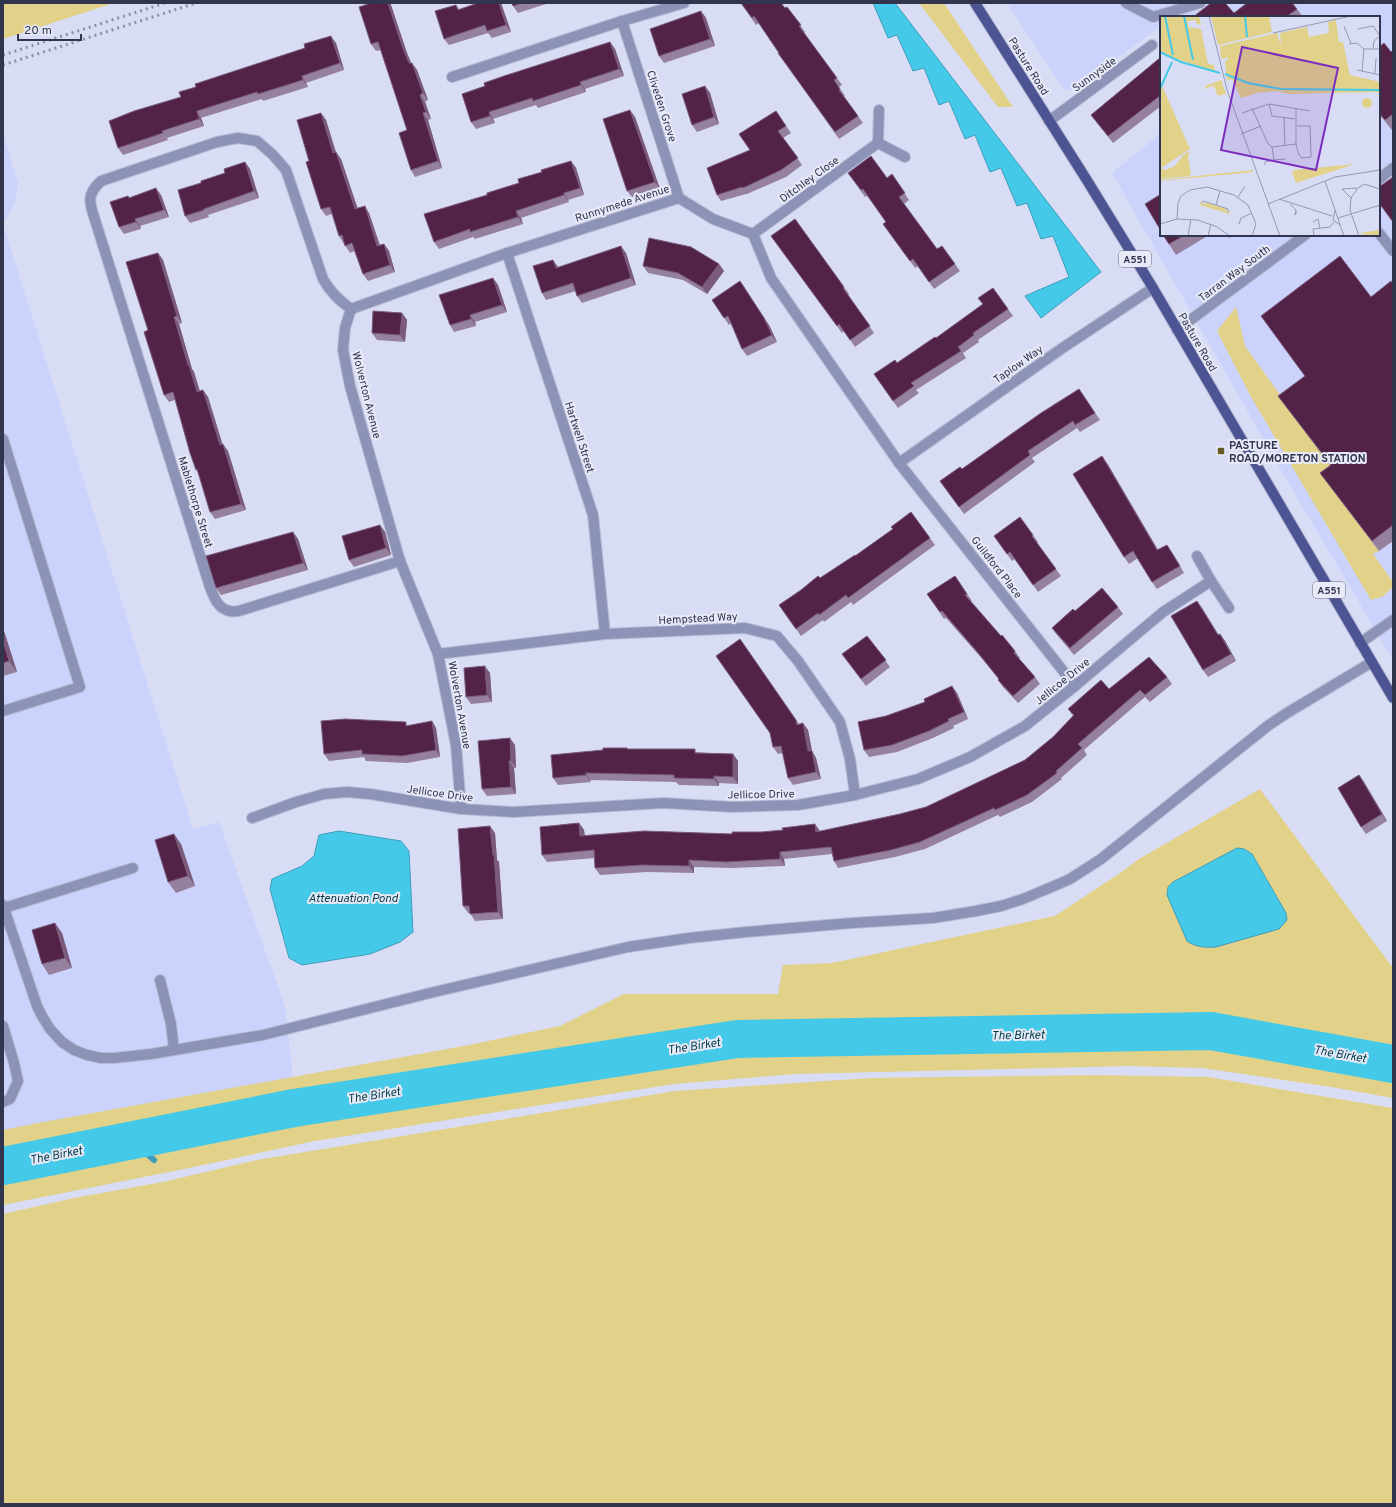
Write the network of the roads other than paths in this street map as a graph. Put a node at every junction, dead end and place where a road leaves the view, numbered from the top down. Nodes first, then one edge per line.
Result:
1 (684, 3) edge
2 (975, 3) edge
3 (1126, 3) edge
4 (1200, 3) edge
5 (622, 21) junction
6 (1152, 46) dead end
7 (452, 77) dead end
8 (879, 110) dead end
9 (1049, 121) junction
10 (878, 143) junction
11 (905, 157) dead end
12 (1393, 168) edge
13 (1380, 178) edge
14 (679, 198) junction
15 (753, 234) junction
16 (1380, 234) edge
17 (1304, 236) edge
18 (1393, 251) edge
19 (507, 253) junction
20 (1153, 288) junction
21 (351, 309) junction
22 (1177, 330) junction
23 (3, 439) edge
24 (899, 462) junction
25 (1197, 556) dead end
26 (400, 561) junction
27 (1211, 581) junction
28 (1229, 608) dead end
29 (1393, 620) edge
30 (604, 634) junction
31 (1360, 643) junction
32 (438, 654) junction
33 (1372, 662) junction
34 (1075, 686) junction
35 (1393, 698) edge
36 (3, 711) edge
37 (855, 795) junction
38 (462, 809) junction
39 (252, 818) dead end
40 (133, 868) dead end
41 (4, 906) edge
42 (160, 980) dead end
43 (3, 1026) edge
44 (174, 1050) junction
45 (3, 1102) edge

1 - 5 street
2 - 9 main road, Pasture Road / A551
3 - 4 street
5 - 7 street
5 - 14 street, Cliveden Grove
6 - 9 street, Sunnyside
8 - 10 street
9 - 20 main road, Pasture Road / A551
10 - 11 street
10 - 15 street, Ditchley Close
12 - 13 street
14 - 15 street, Runnymede Avenue
14 - 19 street, Runnymede Avenue
15 - 24 street
16 - 18 street
17 - 22 street, Tarran Way South
19 - 21 street, Runnymede Avenue
19 - 30 street, Hartwell Street
20 - 22 main road, Pasture Road / A551
20 - 24 street, Taplow Way
21 - 26 street, Wolverton Avenue
21 - 26 street, Mablethorpe Street
22 - 31 main road, Pasture Road / A551
23 - 36 street
24 - 34 street, Guildford Place
25 - 27 street
26 - 32 street, Wolverton Avenue
27 - 28 street
27 - 34 street, Jellicoe Drive
29 - 31 street
30 - 32 street, Hempstead Way
30 - 37 street, Hempstead Way
31 - 33 main road, Pasture Road / A551
32 - 38 street, Wolverton Avenue
33 - 35 main road, Pasture Road / A551
33 - 44 street
34 - 37 street, Jellicoe Drive
37 - 38 street, Jellicoe Drive
38 - 39 street, Jellicoe Drive
40 - 41 street
41 - 44 street
42 - 44 street
43 - 45 street

